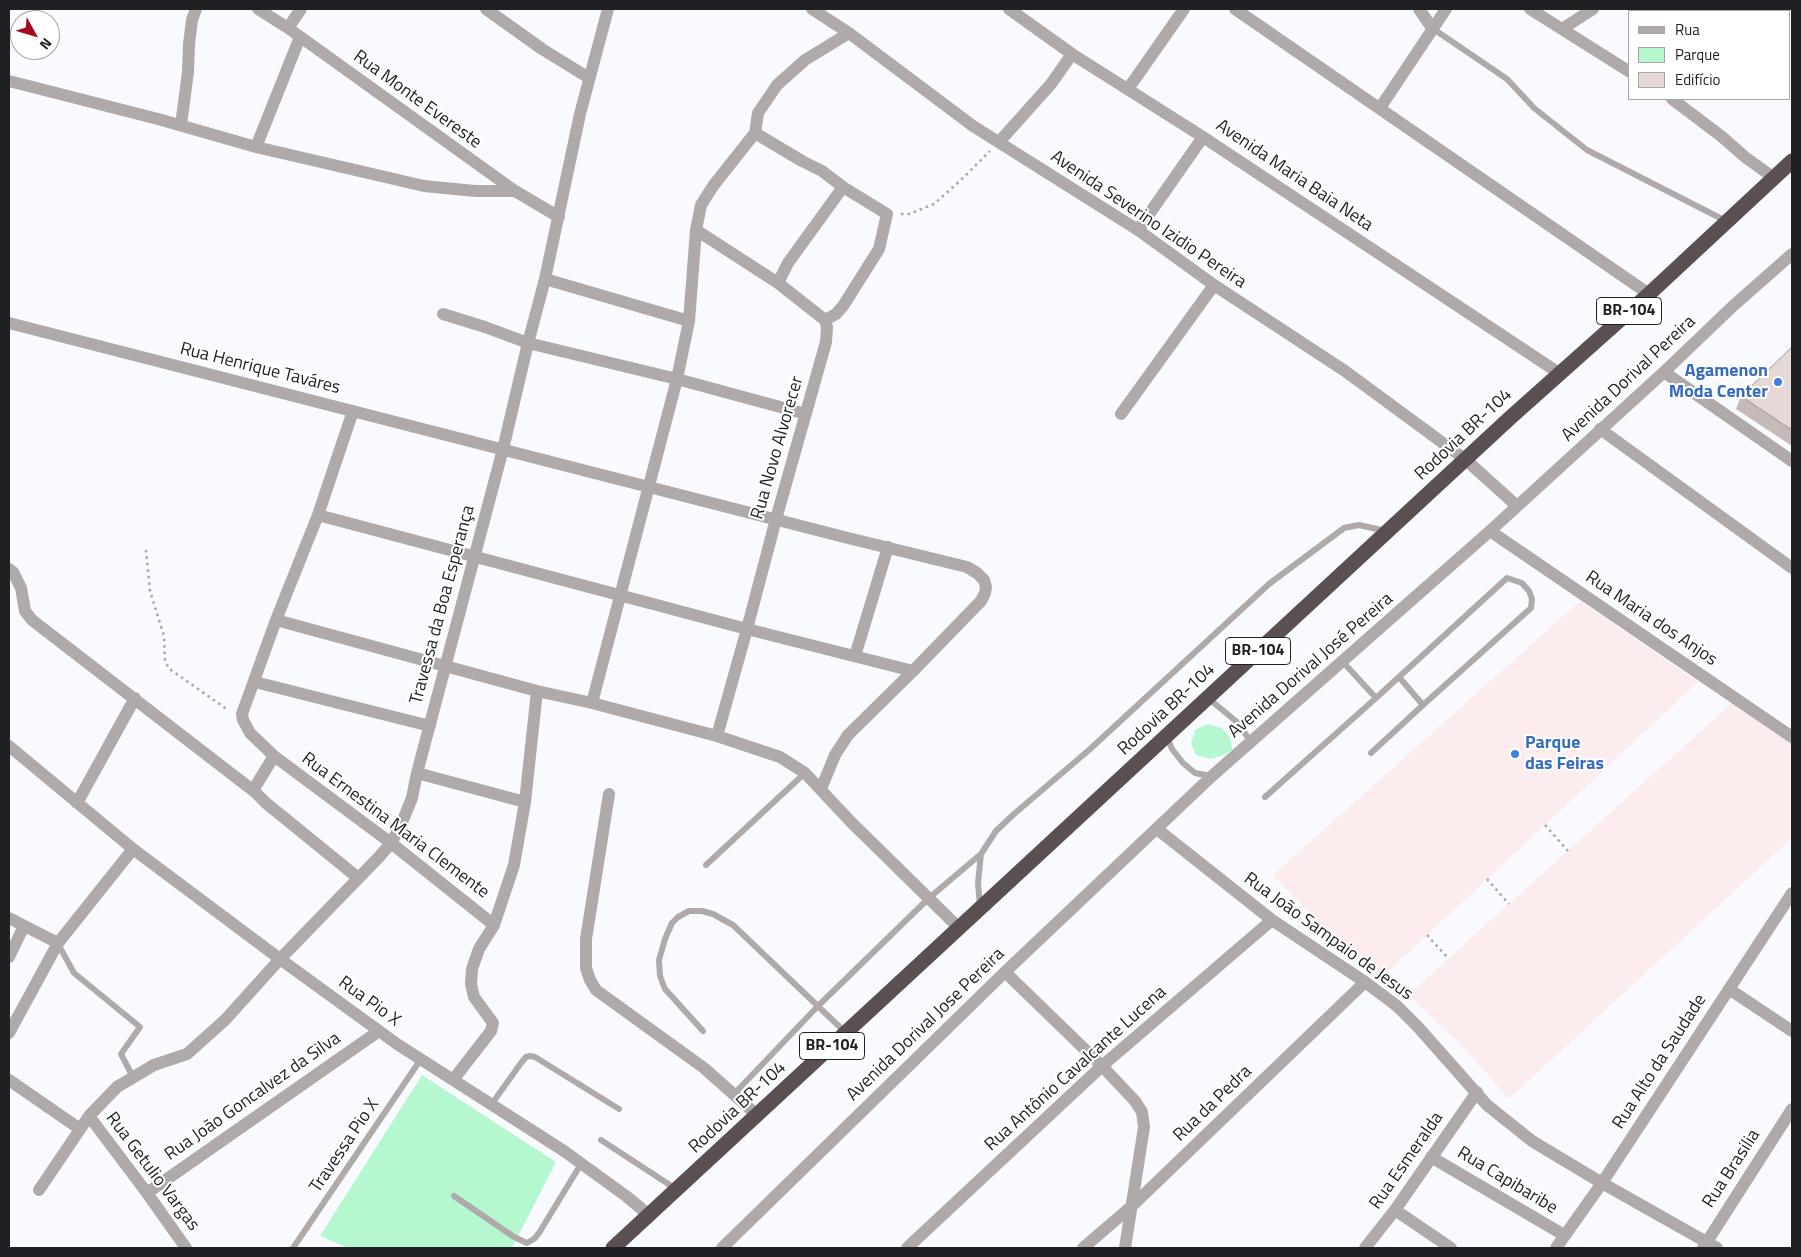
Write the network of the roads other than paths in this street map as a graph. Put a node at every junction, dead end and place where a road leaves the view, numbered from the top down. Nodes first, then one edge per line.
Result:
1 (196, 9) edge
2 (258, 9) edge
3 (301, 9) edge
4 (486, 9) edge
5 (608, 9) edge
6 (812, 9) edge
7 (1009, 9) edge
8 (1184, 9) edge
9 (1235, 9) edge
10 (1419, 9) edge
11 (1446, 9) edge
12 (1530, 9) edge
13 (1593, 9) edge
14 (288, 28) junction
15 (1432, 28) junction
16 (1562, 29) junction
17 (849, 33) junction
18 (300, 37) junction
19 (1072, 54) junction
20 (1628, 71) edge
21 (589, 78) junction
22 (9, 81) edge
23 (1128, 89) junction
24 (1673, 100) edge
25 (1380, 108) junction
26 (181, 125) junction
27 (755, 133) junction
28 (1203, 137) junction
29 (999, 142) junction
30 (256, 146) junction
31 (1792, 161) edge
32 (1774, 178) junction
33 (842, 187) junction
34 (515, 191) junction
35 (558, 217) junction
36 (1727, 222) junction
37 (696, 230) junction
38 (1138, 230) junction
39 (1792, 254) edge
40 (545, 280) junction
41 (778, 283) junction
42 (1214, 285) junction
43 (1648, 294) junction
44 (443, 314) dead end
45 (825, 320) junction
46 (689, 321) junction
47 (9, 323) edge
48 (528, 343) junction
49 (1664, 372) junction
50 (1559, 373) junction
51 (677, 379) junction
52 (353, 411) junction
53 (806, 414) junction
54 (1121, 414) dead end
55 (1600, 429) junction
56 (503, 449) junction
57 (1466, 460) junction
58 (1792, 461) edge
59 (648, 487) junction
60 (1518, 506) junction
61 (318, 515) junction
62 (776, 519) junction
63 (1490, 531) junction
64 (1387, 532) junction
65 (888, 547) junction
66 (474, 556) junction
67 (1792, 568) edge
68 (9, 569) edge
69 (620, 594) junction
70 (276, 620) junction
71 (747, 629) junction
72 (855, 656) junction
73 (1343, 662) junction
74 (445, 666) junction
75 (913, 671) junction
76 (1399, 677) junction
77 (255, 682) junction
78 (537, 691) junction
79 (135, 698) junction
80 (1208, 698) junction
81 (1376, 698) junction
82 (592, 703) junction
83 (1423, 705) junction
84 (430, 726) junction
85 (717, 736) junction
86 (1166, 736) junction
87 (1792, 737) edge
88 (1251, 742) junction
89 (9, 746) edge
90 (1371, 753) dead end
91 (274, 756) junction
92 (417, 773) junction
93 (805, 773) junction
94 (1212, 776) junction
95 (821, 789) junction
96 (255, 792) junction
97 (609, 794) dead end
98 (1265, 796) dead end
99 (525, 802) junction
100 (77, 803) junction
101 (1157, 829) junction
102 (390, 843) junction
103 (133, 849) junction
104 (981, 854) junction
105 (706, 865) dead end
106 (357, 877) junction
107 (1792, 893) edge
108 (929, 898) junction
109 (981, 908) junction
110 (9, 918) edge
111 (1272, 920) junction
112 (494, 925) junction
113 (24, 926) junction
114 (959, 928) junction
115 (58, 943) junction
116 (9, 957) edge
117 (280, 959) junction
118 (1005, 972) junction
119 (1365, 982) junction
120 (1729, 988) junction
121 (818, 1006) junction
122 (379, 1031) junction
123 (703, 1031) dead end
124 (1792, 1031) edge
125 (9, 1033) edge
126 (846, 1033) junction
127 (420, 1059) junction
128 (1102, 1066) junction
129 (133, 1077) junction
130 (9, 1080) edge
131 (453, 1080) junction
132 (1477, 1092) junction
133 (734, 1094) junction
134 (491, 1105) junction
135 (618, 1109) dead end
136 (1792, 1110) edge
137 (757, 1115) junction
138 (89, 1116) junction
139 (80, 1129) junction
140 (601, 1140) dead end
141 (1432, 1157) junction
142 (581, 1164) junction
143 (1602, 1183) junction
144 (677, 1189) junction
145 (39, 1190) dead end
146 (147, 1193) junction
147 (454, 1196) dead end
148 (1133, 1205) junction
149 (1395, 1210) junction
150 (649, 1215) junction
151 (1564, 1235) junction
152 (1709, 1246) edge
153 (186, 1248) edge
154 (293, 1248) edge
155 (613, 1248) edge
156 (722, 1248) edge
157 (907, 1248) edge
158 (1082, 1248) edge
159 (1125, 1248) edge
160 (1365, 1248) edge
161 (1451, 1248) edge
162 (1556, 1248) edge

1 - 26 street
2 - 14 street, Rua Monte Evereste
3 - 14 street
4 - 21 street
5 - 21 street, Travessa da Boa Esperança
6 - 17 street, Avenida Severino Izidio Pereira
7 - 19 street, Avenida Maria Baia Neta
8 - 23 street
9 - 25 street
10 - 15 street
11 - 15 street
12 - 16 street
13 - 16 street
14 - 18 street, Rua Monte Evereste
15 - 25 street
15 - 36 lane
16 - 20 street
17 - 27 street
17 - 29 street, Avenida Severino Izidio Pereira
18 - 30 street
18 - 34 street, Rua Monte Evereste
19 - 23 street, Avenida Maria Baia Neta
19 - 29 street
21 - 35 street, Travessa da Boa Esperança
22 - 26 street
23 - 28 street, Avenida Maria Baia Neta
24 - 32 street
25 - 43 street
26 - 30 street
27 - 33 street
27 - 37 street
28 - 38 street
28 - 50 street, Avenida Maria Baia Neta
29 - 38 street, Avenida Severino Izidio Pereira
30 - 34 street
31 - 32 highway, Rodovia BR-104 / BR-104
32 - 36 highway, Rodovia BR-104 / BR-104
33 - 41 street
33 - 45 street
34 - 35 street, Rua Monte Evereste
35 - 40 street, Travessa da Boa Esperança
36 - 43 highway, Rodovia BR-104 / BR-104
37 - 41 street
37 - 46 street
38 - 42 street, Avenida Severino Izidio Pereira
39 - 49 street, Avenida Dorival Pereira
40 - 46 street
40 - 48 street, Travessa da Boa Esperança
41 - 45 street
42 - 54 street
42 - 57 street, Avenida Severino Izidio Pereira
43 - 50 highway, Rodovia BR-104 / BR-104
44 - 48 street
45 - 53 street, Rua Novo Alvorecer
46 - 51 street
47 - 52 street, Rua Henrique Taváres
48 - 51 street
48 - 56 street, Travessa da Boa Esperança
49 - 55 street, Avenida Dorival Pereira
49 - 58 street
50 - 57 highway, Rodovia BR-104 / BR-104
51 - 53 street
51 - 59 street
52 - 56 street, Rua Henrique Taváres
52 - 61 street
53 - 62 street, Rua Novo Alvorecer
55 - 60 street, Avenida Dorival Pereira
55 - 67 street
56 - 59 street, Rua Henrique Taváres
56 - 66 street, Travessa da Boa Esperança
57 - 60 street, Avenida Severino Izidio Pereira
57 - 64 highway, Rodovia BR-104 / BR-104
59 - 62 street, Rua Henrique Taváres
59 - 69 street
60 - 63 street, Avenida Dorival Pereira
61 - 66 street
61 - 70 street
62 - 65 street, Rua Henrique Taváres
62 - 71 street, Rua Novo Alvorecer
63 - 73 street, Avenida Dorival José Pereira
63 - 87 street, Rua Maria dos Anjos
64 - 80 highway, Rodovia BR-104 / BR-104
64 - 104 lane
65 - 72 street
65 - 75 street, Rua Henrique Taváres
66 - 69 street
66 - 74 street, Travessa da Boa Esperança
68 - 79 street
69 - 71 street
69 - 82 street
70 - 74 street
70 - 77 street
71 - 72 street
71 - 85 street, Rua Novo Alvorecer
72 - 75 street
73 - 81 lane
73 - 88 street, Avenida Dorival José Pereira
74 - 78 street
74 - 84 street, Travessa da Boa Esperança
75 - 95 street
76 - 81 lane
76 - 83 lane
76 - 83 lane
77 - 84 street
77 - 91 street, Rua Ernestina Maria Clemente
78 - 82 street
78 - 99 street
79 - 96 street
79 - 100 street
80 - 86 highway, Rodovia BR-104 / BR-104
80 - 88 lane
81 - 98 lane
82 - 85 street
83 - 90 lane
84 - 92 street, Travessa da Boa Esperança
85 - 93 street
86 - 94 lane
86 - 109 highway, Rodovia BR-104 / BR-104
88 - 94 street, Avenida Dorival José Pereira
89 - 100 street, Rua Pio X
91 - 96 street
91 - 102 street, Rua Ernestina Maria Clemente
92 - 99 street
92 - 102 street, Travessa da Boa Esperança
93 - 95 street
93 - 105 lane
94 - 101 street, Avenida Dorival José Pereira
95 - 108 street
96 - 106 street
97 - 133 street
99 - 112 street
100 - 103 street, Rua Pio X
101 - 111 street, Rua João Sampaio de Jesus
101 - 118 street, Avenida Dorival Jose Pereira
102 - 106 street, Travessa da Boa Esperança
102 - 112 street, Rua Ernestina Maria Clemente
103 - 115 street
103 - 117 street, Rua Pio X
104 - 108 lane
104 - 109 lane
106 - 117 street, Travessa da Boa Esperança
107 - 120 street, Rua Alto da Saudade
108 - 114 street
108 - 121 lane
109 - 114 highway, Rodovia BR-104 / BR-104
110 - 113 street
111 - 119 street, Rua João Sampaio de Jesus
111 - 128 street, Rua Antônio Cavalcante Lucena
112 - 131 street
113 - 115 street
113 - 116 street
114 - 126 highway, Rodovia BR-104 / BR-104
115 - 125 street
115 - 129 lane
117 - 122 street, Rua Pio X
117 - 129 street, Travessa da Boa Esperança
118 - 128 street
118 - 156 street, Avenida Dorival Jose Pereira
119 - 132 street, Rua João Sampaio de Jesus
119 - 148 street, Rua da Pedra
120 - 124 street
120 - 143 street, Rua Alto da Saudade
121 - 123 lane
121 - 126 lane
121 - 133 lane
122 - 127 street, Rua Pio X
122 - 146 street, Rua João Goncalvez da Silva
126 - 137 highway, Rodovia BR-104 / BR-104
127 - 131 street, Rua Pio X
127 - 154 lane, Travessa Pio X
128 - 148 street
128 - 157 street, Rua Antônio Cavalcante Lucena
129 - 138 street, Travessa da Boa Esperança
130 - 139 street, Rua Getulio Vargas
131 - 134 street, Rua Pio X
132 - 141 street, Rua Esmeralda
132 - 143 street, Rua João Sampaio de Jesus
133 - 137 street
134 - 135 lane
134 - 142 street, Rua Pio X
136 - 152 street, Rua Brasilia
137 - 144 highway, Rodovia BR-104 / BR-104
138 - 139 street, Travessa da Boa Esperança
138 - 146 street, Rua Getulio Vargas
139 - 145 street, Travessa da Boa Esperança
140 - 144 lane
141 - 149 street, Rua Esmeralda
141 - 151 street, Rua Capibaribe
142 - 147 lane
142 - 150 street, Rua Pio X
143 - 151 street, Rua Alto da Saudade
143 - 152 street, Rua João Sampaio de Jesus
144 - 150 highway, Rodovia BR-104 / BR-104
146 - 153 street, Rua Getulio Vargas
148 - 158 street, Rua da Pedra
148 - 159 street
149 - 160 street, Rua Esmeralda
149 - 161 street
150 - 155 highway, Rodovia BR-104 / BR-104
151 - 162 street, Rua Alto da Saudade

